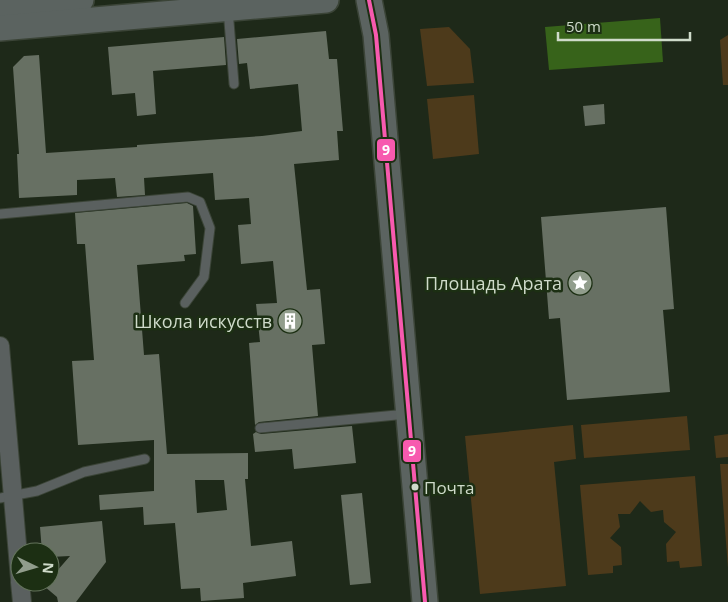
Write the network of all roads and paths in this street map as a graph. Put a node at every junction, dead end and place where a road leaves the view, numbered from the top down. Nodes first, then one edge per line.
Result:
1 (81, 0) edge
2 (326, 0) edge
3 (369, 0) edge
4 (0, 7) edge
5 (228, 9) junction
6 (0, 28) edge
7 (234, 84) dead end
8 (0, 214) edge
9 (185, 303) dead end
10 (0, 346) edge
11 (409, 414) junction
12 (260, 428) dead end
13 (145, 459) dead end
14 (6, 497) edge
15 (14, 542) edge
16 (425, 602) edge

1 - 4 main road
2 - 5 main road
3 - 11 main road
5 - 6 main road
5 - 7 lane
8 - 9 lane
10 - 14 street
11 - 12 lane
11 - 16 main road
13 - 14 lane
14 - 15 street

